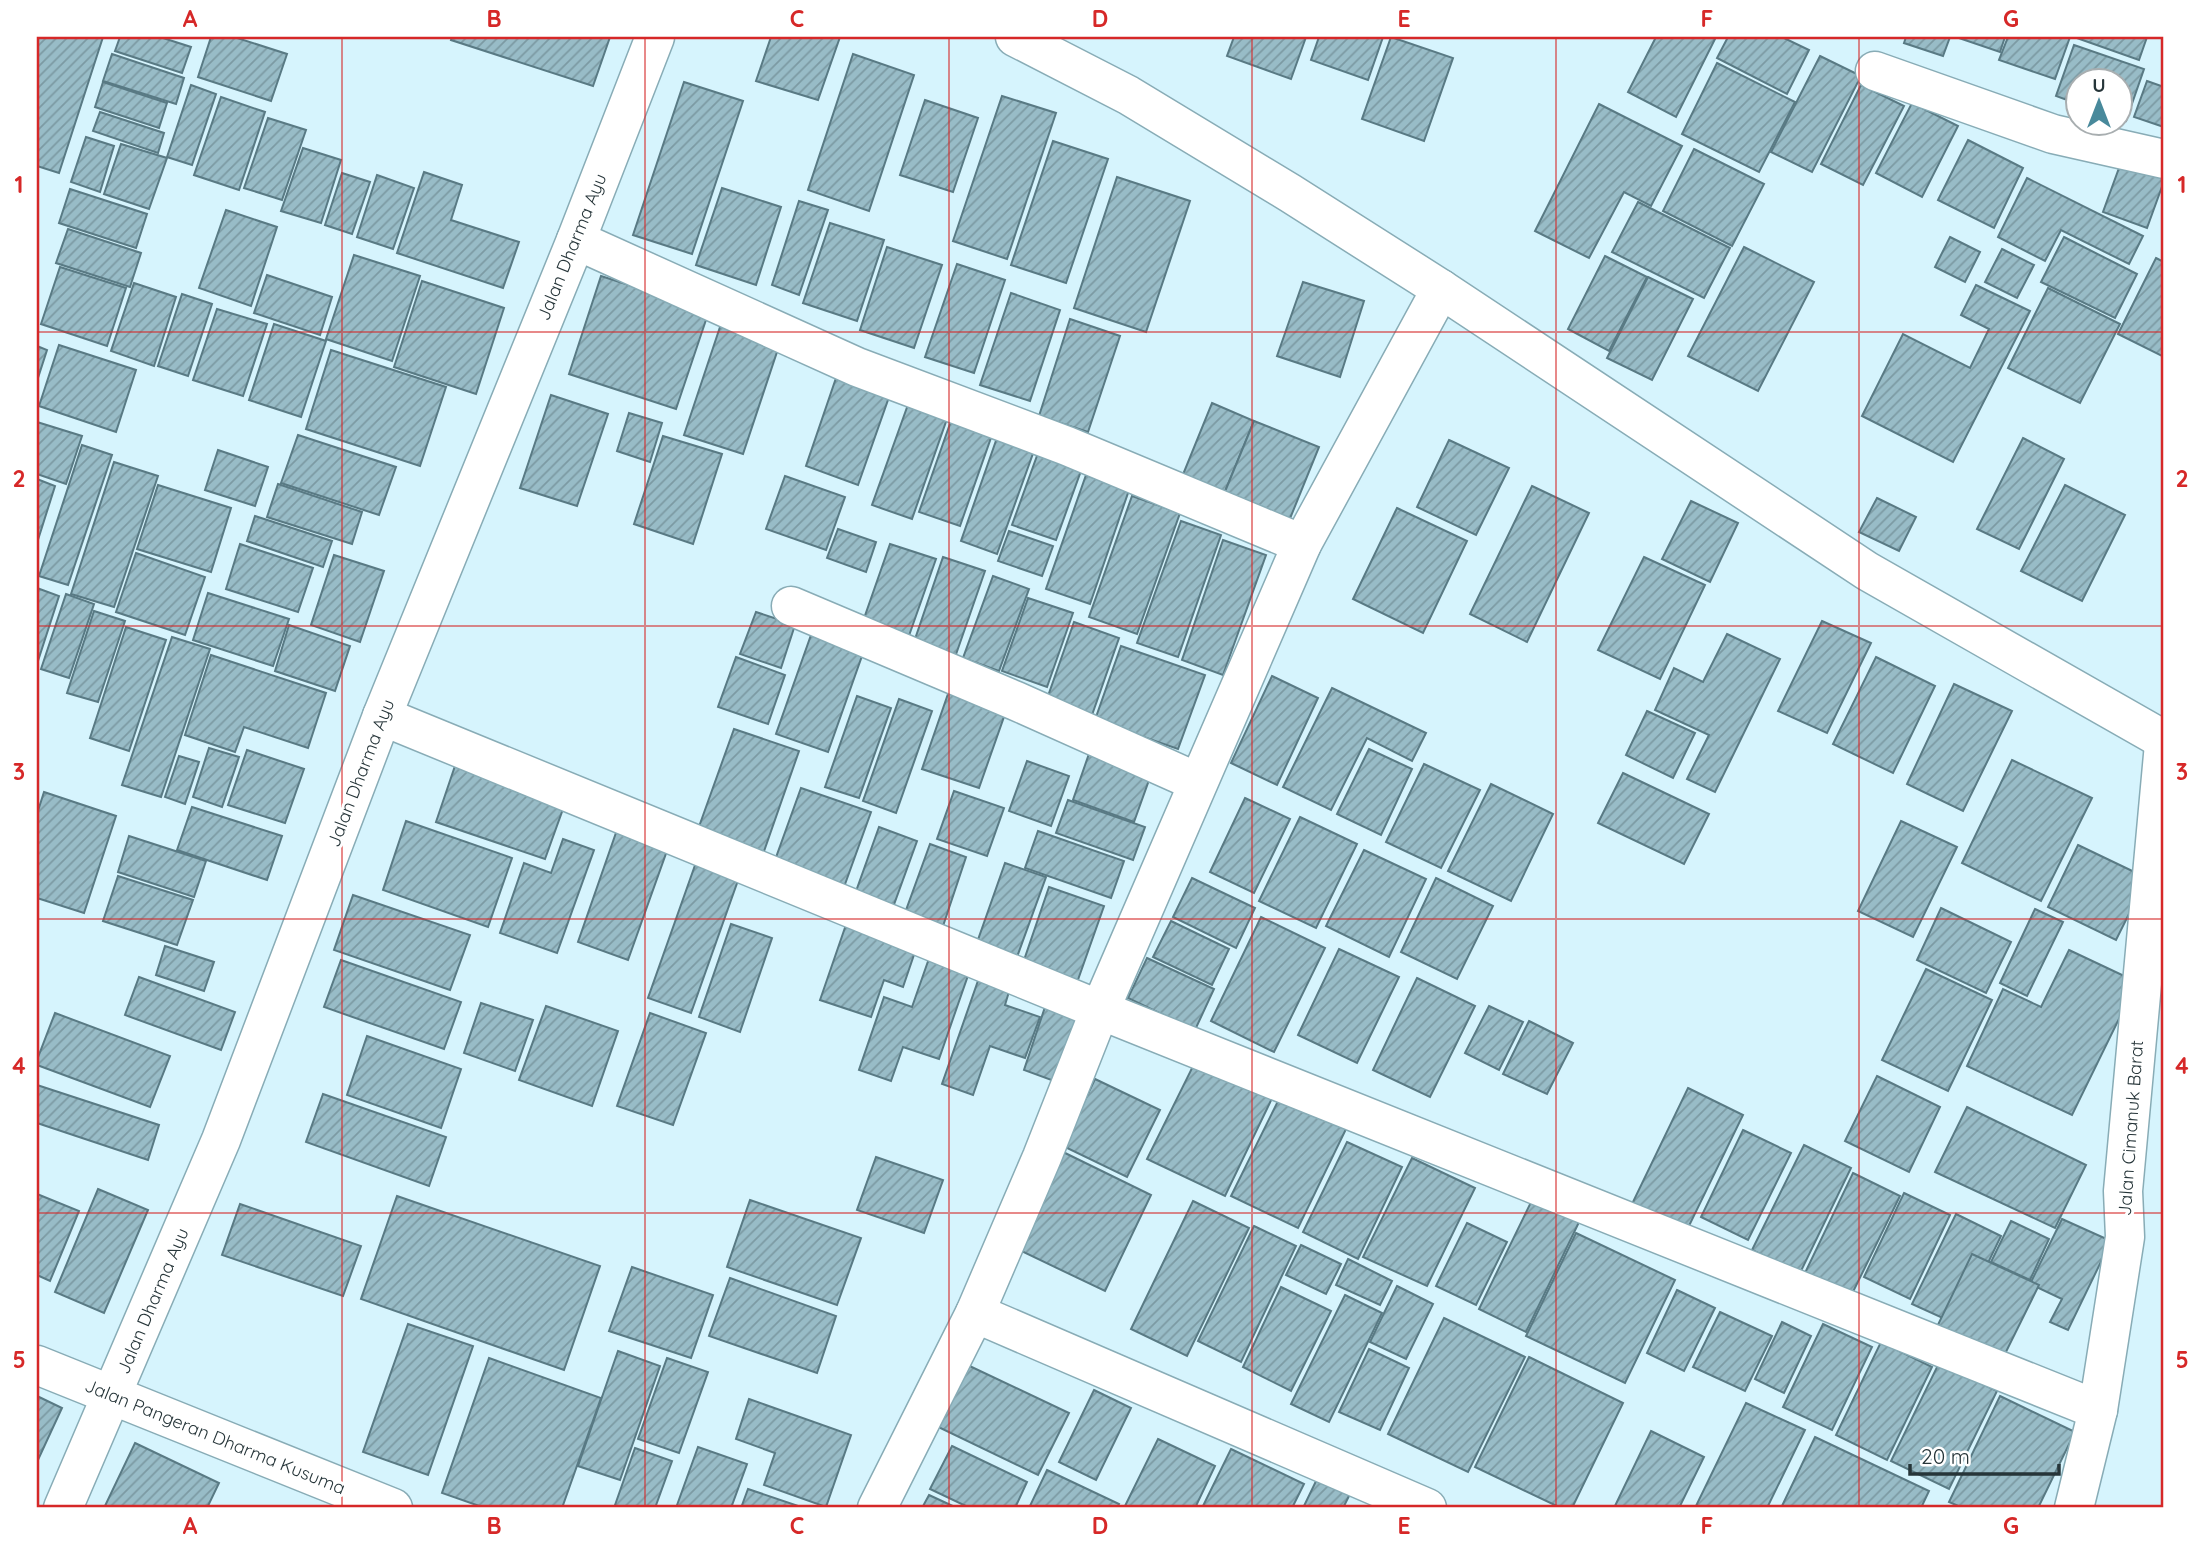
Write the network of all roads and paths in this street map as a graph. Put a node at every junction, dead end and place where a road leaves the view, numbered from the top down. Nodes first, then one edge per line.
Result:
1 (655, 37) edge
2 (1015, 37) edge
3 (1875, 71) dead end
4 (2164, 159) edge
5 (576, 240) junction
6 (1441, 289) junction
7 (1302, 544) junction
8 (791, 606) dead end
9 (382, 716) junction
10 (2164, 742) edge
11 (1197, 782) junction
12 (1100, 1010) junction
13 (975, 1313) junction
14 (37, 1365) edge
15 (113, 1396) junction
16 (2098, 1410) junction
17 (63, 1508) edge
18 (393, 1508) edge
19 (877, 1508) edge
20 (1426, 1508) edge
21 (2074, 1508) edge

1 - 5 street, Jalan Dharma Ayu
2 - 6 street
3 - 4 street
5 - 7 street
5 - 9 street, Jalan Dharma Ayu
6 - 7 street
6 - 10 street
7 - 11 street
8 - 11 street
9 - 12 street
9 - 15 street, Jalan Dharma Ayu
10 - 16 street, Jalan Cimanuk Barat
11 - 12 street
12 - 13 street
12 - 16 street
13 - 19 street
13 - 20 street
14 - 15 street, Jalan Pangeran Dharma Kusuma
15 - 17 street, Jalan Dharma Ayu
15 - 18 street, Jalan Pangeran Dharma Kusuma
16 - 21 street, Jalan Cimanuk Barat

